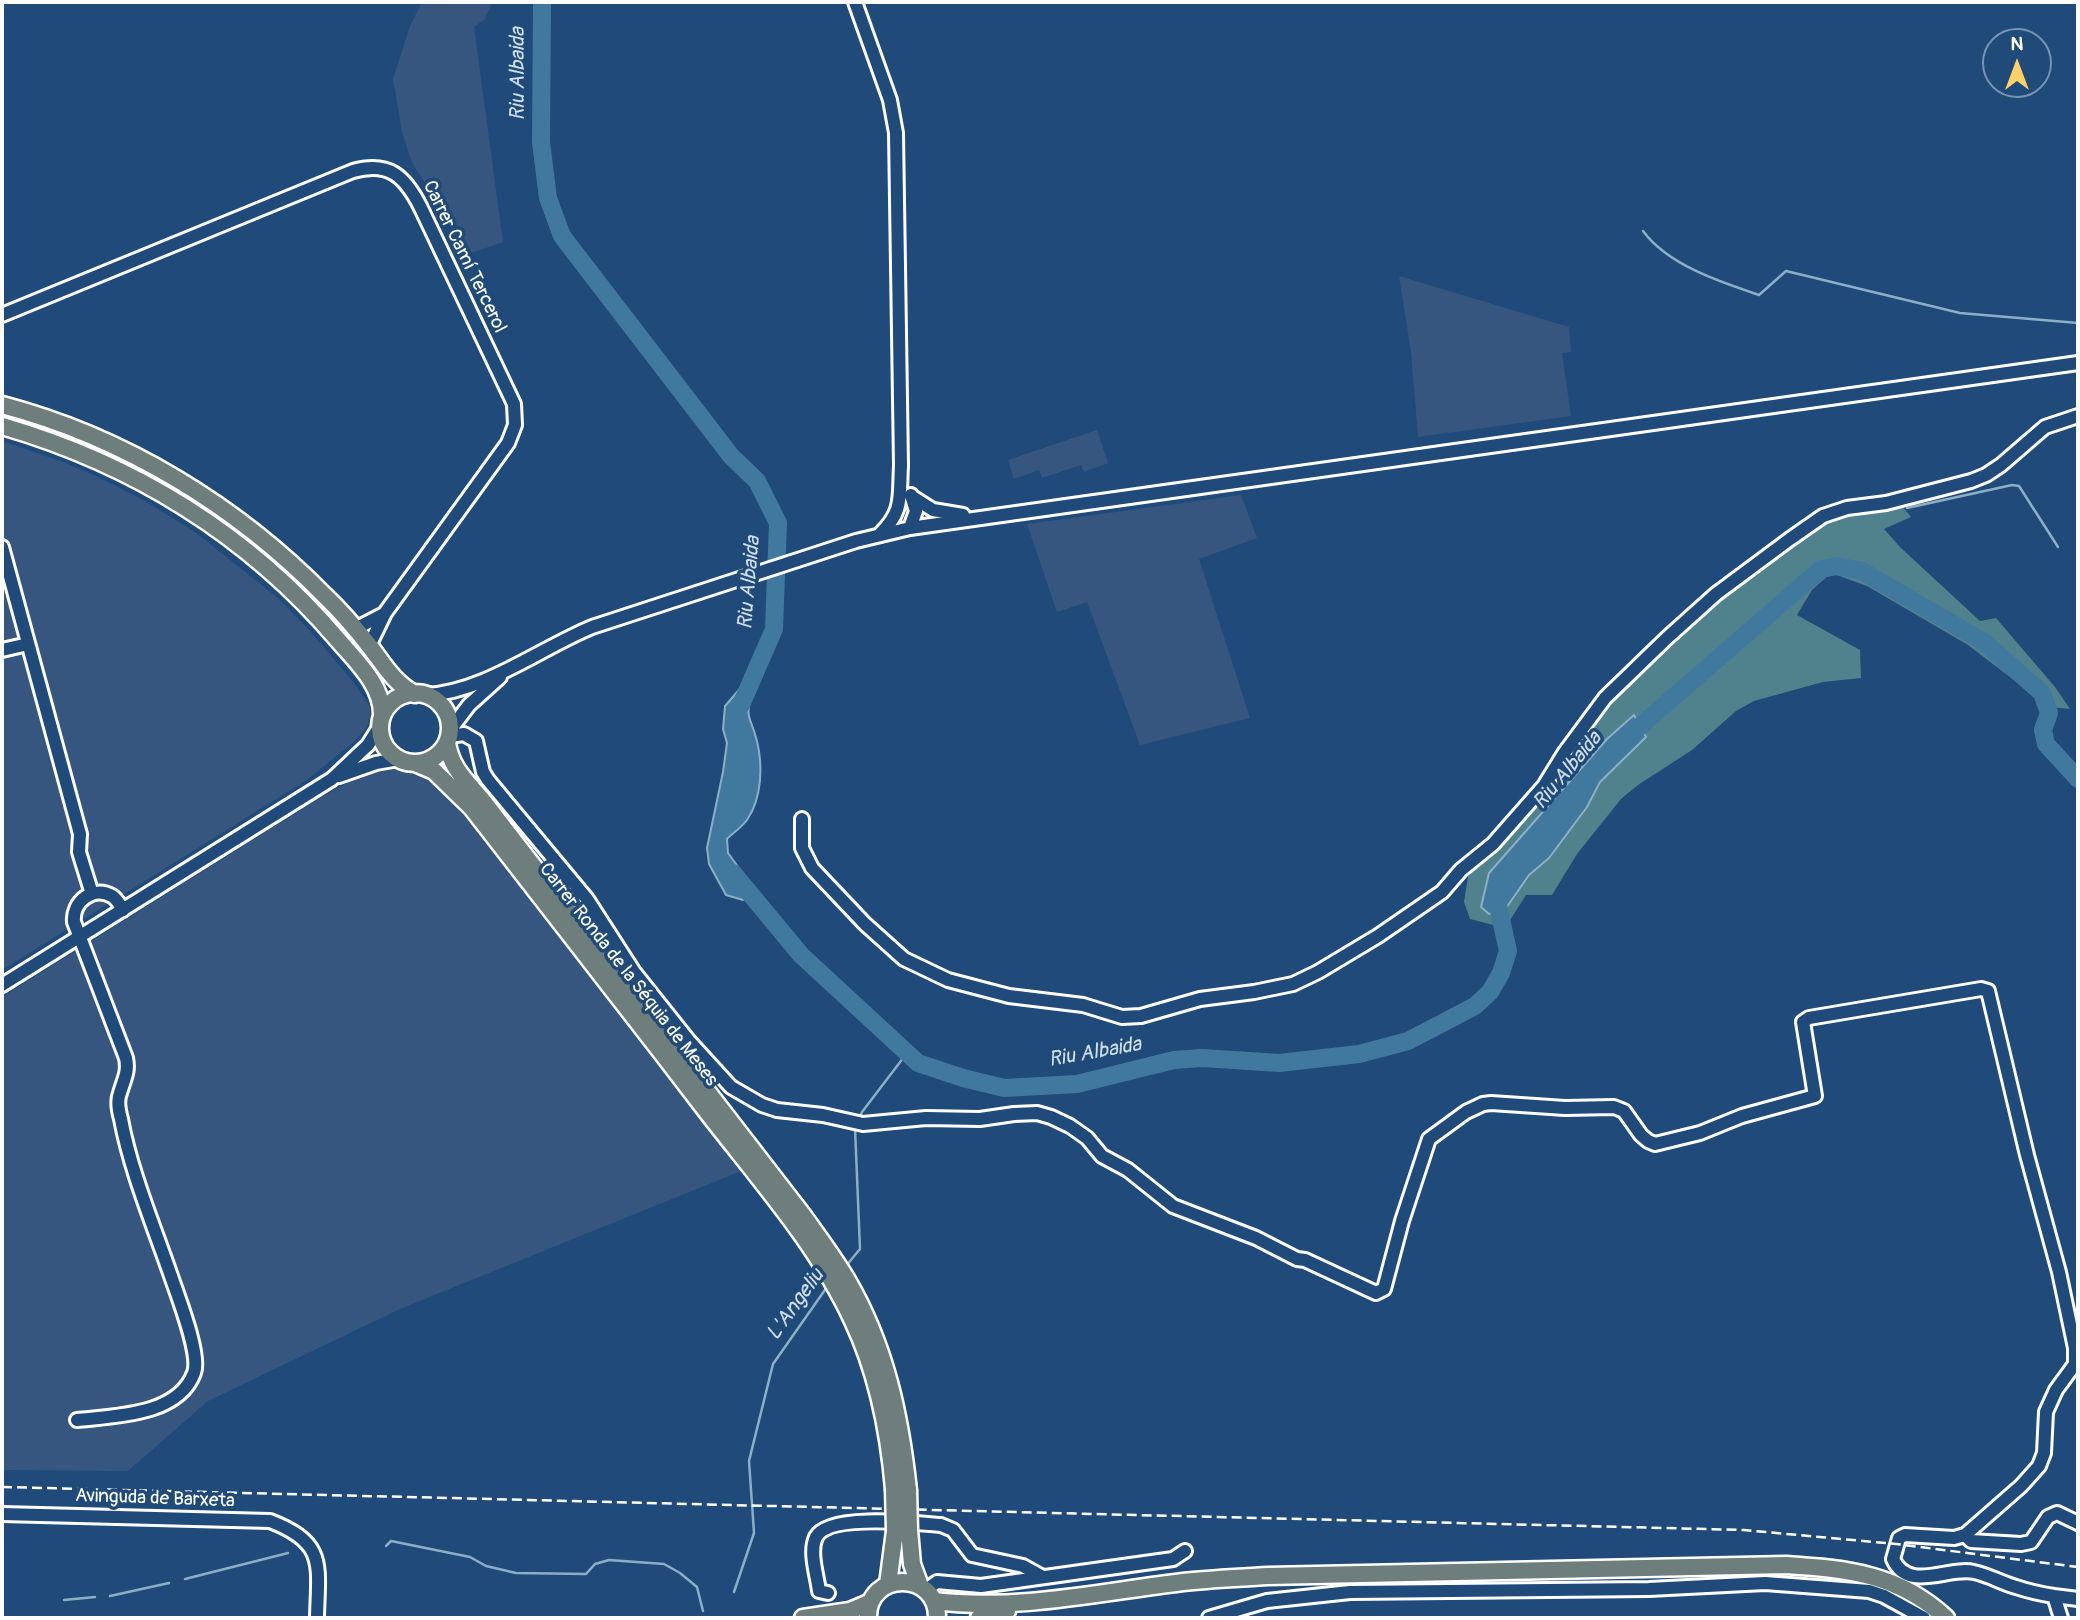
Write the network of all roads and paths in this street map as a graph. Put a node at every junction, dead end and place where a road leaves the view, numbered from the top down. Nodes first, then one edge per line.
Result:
1 (855, 2) edge
2 (2, 315) edge
3 (2078, 363) edge
4 (2, 405) edge
5 (2078, 416) edge
6 (2, 426) edge
7 (901, 466) junction
8 (911, 496) junction
9 (898, 510) junction
10 (985, 517) junction
11 (910, 528) junction
12 (880, 534) junction
13 (2, 547) edge
14 (384, 614) junction
15 (355, 629) junction
16 (28, 644) junction
17 (369, 646) junction
18 (2, 650) edge
19 (505, 672) junction
20 (420, 694) junction
21 (381, 721) junction
22 (449, 736) junction
23 (407, 761) junction
24 (332, 779) junction
25 (802, 819) dead end
26 (92, 894) junction
27 (123, 910) junction
28 (80, 937) junction
29 (2, 985) edge
30 (800, 1222) junction
31 (76, 1420) dead end
32 (2, 1514) edge
33 (2078, 1523) edge
34 (902, 1531) junction
35 (1965, 1535) junction
36 (1185, 1551) dead end
37 (1041, 1576) junction
38 (888, 1584) junction
39 (927, 1592) junction
40 (828, 1593) dead end
41 (2053, 1596) junction
42 (2078, 1599) edge
43 (1042, 1602) junction
44 (869, 1610) edge
45 (317, 1618) edge
46 (803, 1618) edge
47 (937, 1618) edge
48 (979, 1618) edge
49 (1209, 1618) edge
50 (1924, 1618) edge
51 (1946, 1618) edge
52 (2061, 1618) edge

1 - 7 street
2 - 14 street, Carrer Camí Tercerol
3 - 10 street
4 - 15 main road
5 - 25 street
6 - 21 main road
7 - 8 street
7 - 9 street
8 - 10 street
8 - 11 street
9 - 11 street
9 - 12 street
10 - 11 street
11 - 12 street
12 - 19 street
13 - 16 street
14 - 15 street, Carrer Camí Tercerol
14 - 17 street, Carrer Camí Tercerol
15 - 17 main road
16 - 18 street
16 - 26 street
17 - 20 main road
19 - 20 street
19 - 22 street
20 - 21 main road
20 - 22 main road
21 - 23 main road
21 - 24 street
22 - 23 main road
22 - 30 main road, Carrer Ronda de la Séquia de Meses
22 - 35 street
23 - 24 street
23 - 30 main road, Carrer Ronda de la Séquia de Meses
24 - 27 street
26 - 27 street
26 - 28 street
27 - 28 street
28 - 29 street
28 - 31 street
30 - 34 main road, bridge
32 - 45 street, Avinguda de Barxeta
33 - 35 street
34 - 38 main road
34 - 39 main road
35 - 41 street
36 - 37 street
37 - 39 street
37 - 40 street
38 - 39 main road
38 - 44 main road
39 - 43 main road
39 - 47 main road
41 - 42 street
41 - 52 street
43 - 48 main road
43 - 51 main road
44 - 46 main road
49 - 50 street

